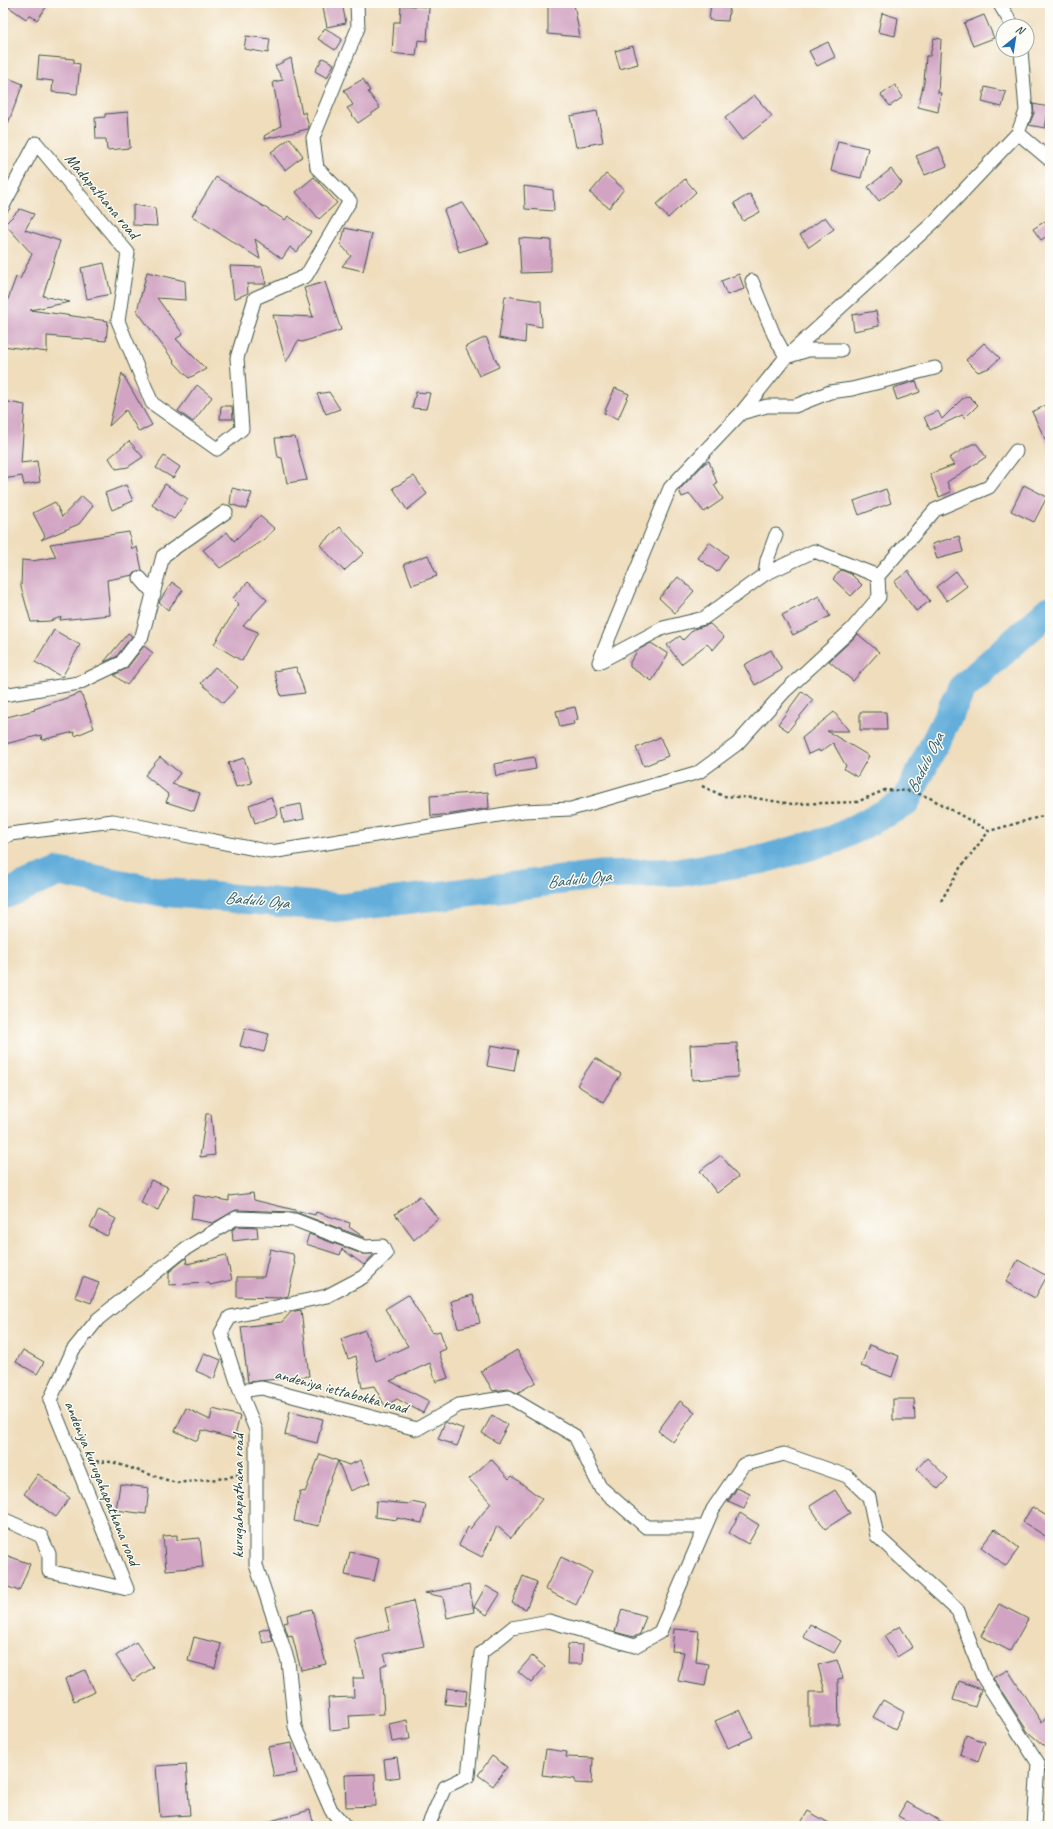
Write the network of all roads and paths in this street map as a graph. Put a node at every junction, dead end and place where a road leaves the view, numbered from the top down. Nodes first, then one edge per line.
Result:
1 (357, 3) edge
2 (999, 3) edge
3 (1008, 18) edge
4 (1022, 58) edge
5 (1018, 133) junction
6 (1050, 160) edge
7 (3, 206) edge
8 (752, 281) dead end
9 (841, 350) dead end
10 (786, 357) junction
11 (935, 368) dead end
12 (741, 412) junction
13 (1016, 451) dead end
14 (226, 512) dead end
15 (776, 535) dead end
16 (765, 574) junction
17 (878, 576) junction
18 (140, 578) dead end
19 (154, 594) junction
20 (3, 695) edge
21 (699, 772) junction
22 (1050, 814) edge
23 (989, 831) junction
24 (3, 838) edge
25 (941, 901) dead end
26 (236, 1218) joint
27 (240, 1391) junction
28 (74, 1459) junction
29 (256, 1469) junction
30 (3, 1519) edge
31 (705, 1527) junction
32 (345, 1826) edge
33 (428, 1826) edge
34 (1034, 1826) edge

1 - 7 street, Madapathana road
2 - 3 street
4 - 5 street
5 - 6 street
5 - 10 street
8 - 10 street
9 - 10 street
10 - 12 street
11 - 12 street
12 - 16 street
13 - 17 street
14 - 19 street
15 - 16 street
16 - 17 street
17 - 21 street
18 - 19 street
19 - 20 street
21 - 23 path
21 - 24 street
22 - 23 path
23 - 25 path
26 - 27 street, kurugahapathana road
26 - 28 street, andeniya kurugahapathana road
27 - 29 street, kurugahapathana road
27 - 31 street, andeniya iettabokka road
28 - 29 path
28 - 30 street, andeniya kurugahapathana road
29 - 32 street, kurugahapathana road
31 - 33 street
31 - 34 street

